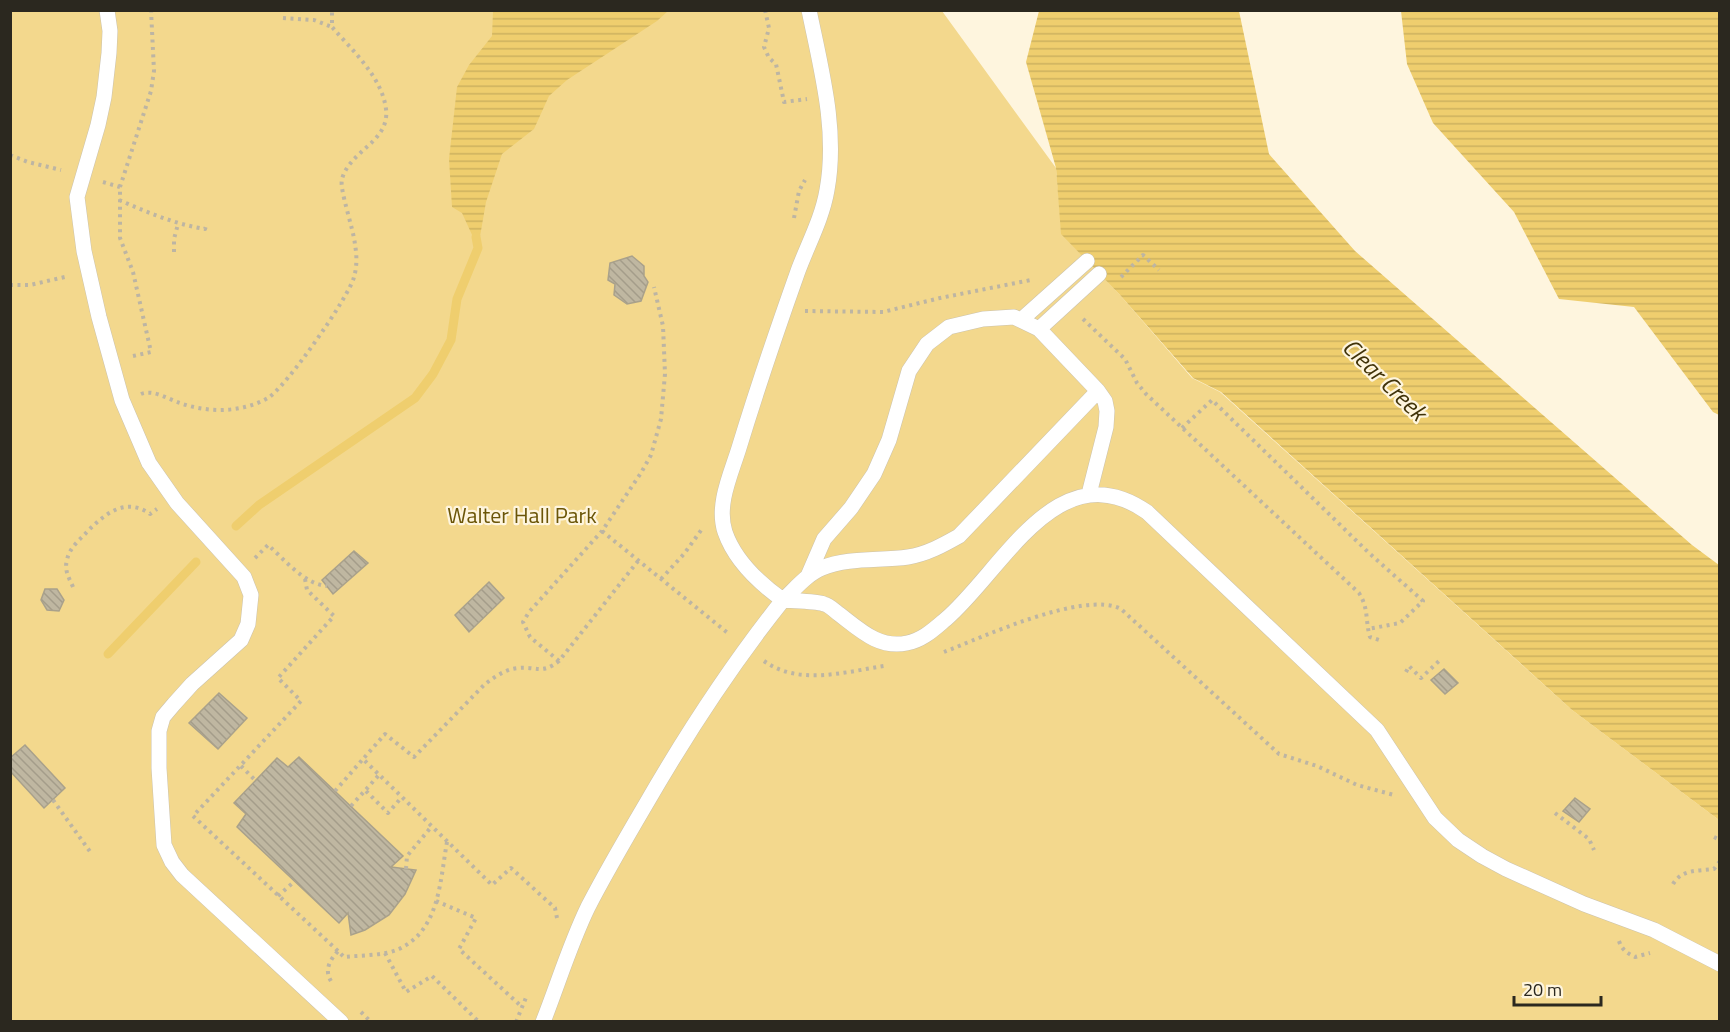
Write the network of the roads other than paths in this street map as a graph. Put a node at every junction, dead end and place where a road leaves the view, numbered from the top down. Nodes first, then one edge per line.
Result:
1 (107, 10) edge
2 (808, 10) edge
3 (1087, 261) dead end
4 (1099, 274) dead end
5 (1021, 321) junction
6 (1039, 329) junction
7 (1098, 391) junction
8 (1089, 494) junction
9 (808, 577) junction
10 (783, 600) junction
11 (1719, 964) edge
12 (341, 1022) edge
13 (543, 1022) edge

1 - 12 lane
2 - 10 lane
3 - 5 lane
4 - 6 lane
5 - 6 lane
5 - 9 lane
6 - 7 lane
7 - 8 lane
7 - 9 lane
8 - 10 lane
8 - 11 lane
9 - 10 lane
10 - 13 lane

